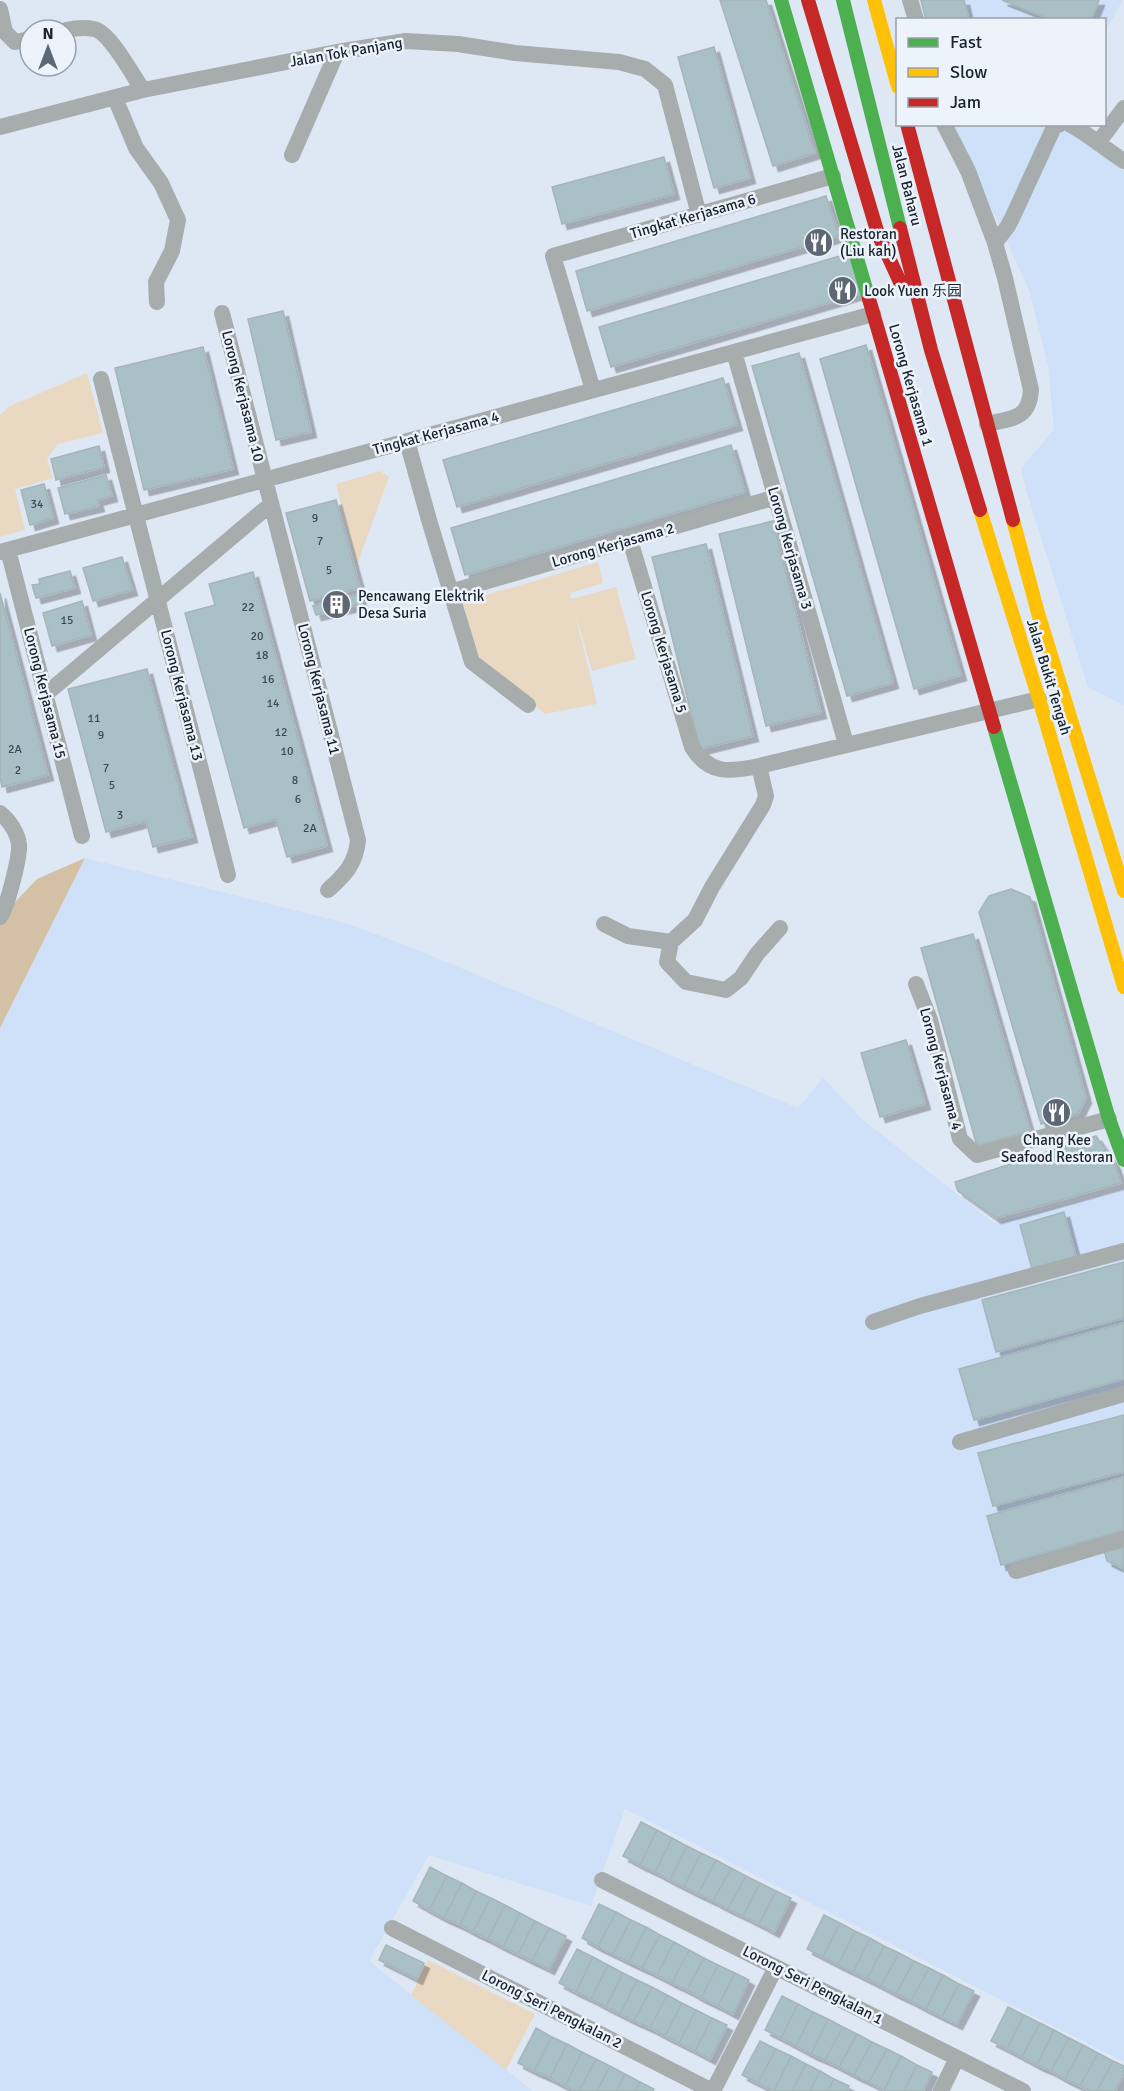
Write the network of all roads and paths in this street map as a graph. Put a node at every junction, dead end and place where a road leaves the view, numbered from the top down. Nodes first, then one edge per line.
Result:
1 (781, 0) edge
2 (808, 0) edge
3 (843, 0) edge
4 (874, 0) edge
5 (910, 0) edge
6 (0, 9) edge
7 (915, 18) edge
8 (78, 28) edge
9 (18, 41) edge
10 (337, 52) junction
11 (896, 83) edge
12 (143, 90) junction
13 (115, 98) junction
14 (1124, 108) edge
15 (908, 126) edge
16 (945, 126) edge
17 (1056, 126) edge
18 (1073, 126) edge
19 (0, 127) edge
20 (1098, 143) junction
21 (292, 155) dead end
22 (1124, 161) edge
23 (833, 176) junction
24 (699, 214) junction
25 (995, 243) junction
26 (957, 261) dead end
27 (157, 302) dead end
28 (222, 313) dead end
29 (873, 314) junction
30 (931, 350) junction
31 (734, 352) junction
32 (101, 379) dead end
33 (940, 379) joint
34 (593, 390) junction
35 (978, 393) junction
36 (987, 424) junction
37 (407, 441) junction
38 (265, 480) junction
39 (776, 498) junction
40 (271, 504) junction
41 (136, 515) junction
42 (630, 540) junction
43 (4, 551) edge
44 (450, 592) junction
45 (158, 600) junction
46 (46, 694) junction
47 (1039, 699) junction
48 (528, 705) dead end
49 (989, 710) junction
50 (846, 744) junction
51 (759, 766) junction
52 (0, 813) edge
53 (82, 836) dead end
54 (228, 875) dead end
55 (328, 890) dead end
56 (1124, 891) edge
57 (0, 917) edge
58 (604, 924) dead end
59 (780, 928) dead end
60 (671, 942) junction
61 (916, 984) dead end
62 (1124, 987) edge
63 (1109, 1119) junction
64 (1124, 1160) edge
65 (1124, 1251) edge
66 (873, 1322) dead end
67 (1124, 1394) edge
68 (960, 1442) dead end
69 (1124, 1539) edge
70 (1016, 1571) dead end
71 (602, 1880) dead end
72 (392, 1928) dead end
73 (776, 1967) junction
74 (957, 2058) junction
75 (712, 2091) edge
76 (941, 2091) edge
77 (1023, 2091) edge

1 - 23 main road, Lorong Kerjasama 1
2 - 30 main road
3 - 30 main road, Jalan Baharu
4 - 11 main road
5 - 7 street
6 - 9 street
8 - 12 street
10 - 12 street, Jalan Tok Panjang
10 - 21 street
10 - 24 street, Jalan Tok Panjang
12 - 13 street, Jalan Tok Panjang
13 - 19 street, Jalan Tok Panjang
13 - 27 street
14 - 20 street
15 - 35 main road, Jalan Baharu
16 - 25 street
17 - 25 street
18 - 20 street
20 - 22 street
23 - 24 street, Tingkat Kerjasama 6
23 - 29 main road, Lorong Kerjasama 1
24 - 34 street, Tingkat Kerjasama 6
25 - 36 street
26 - 35 main road
28 - 38 street, Lorong Kerjasama 10
29 - 31 street, Tingkat Kerjasama 4
29 - 49 main road, Lorong Kerjasama 1
30 - 33 main road, Jalan Baharu
31 - 34 street, Tingkat Kerjasama 4
31 - 39 street, Lorong Kerjasama 3
32 - 41 street, Lorong Kerjasama 13
33 - 47 main road, Jalan Bukit Tengah
34 - 37 street, Tingkat Kerjasama 4
35 - 36 main road, Jalan Bukit Tengah
36 - 56 main road, Jalan Bukit Tengah
37 - 38 street, Tingkat Kerjasama 4
37 - 44 street
38 - 40 street, Lorong Kerjasama 11
38 - 41 street, Tingkat Kerjasama 4
39 - 42 street, Lorong Kerjasama 2
39 - 50 street, Lorong Kerjasama 3
40 - 45 street
40 - 55 street, Lorong Kerjasama 11
41 - 43 street, Tingkat Kerjasama 4
41 - 45 street, Lorong Kerjasama 13
42 - 44 street, Lorong Kerjasama 2
42 - 51 street, Lorong Kerjasama 5
43 - 46 street, Lorong Kerjasama 15
44 - 48 street
45 - 46 street
45 - 54 street, Lorong Kerjasama 13
46 - 53 street, Lorong Kerjasama 15
47 - 49 street
47 - 62 main road, Jalan Bukit Tengah
49 - 50 street
49 - 63 main road, Lorong Kerjasama 1
50 - 51 street
51 - 60 street
52 - 57 street
58 - 60 street
59 - 60 street
61 - 63 street, Lorong Kerjasama 4
63 - 64 main road, Lorong Kerjasama 1
65 - 66 street
67 - 68 street
69 - 70 street
71 - 73 street, Lorong Seri Pengkalan 1
72 - 75 street, Lorong Seri Pengkalan 2
73 - 74 street, Lorong Seri Pengkalan 1
73 - 75 street
74 - 76 street
74 - 77 street, Lorong Seri Pengkalan 1

